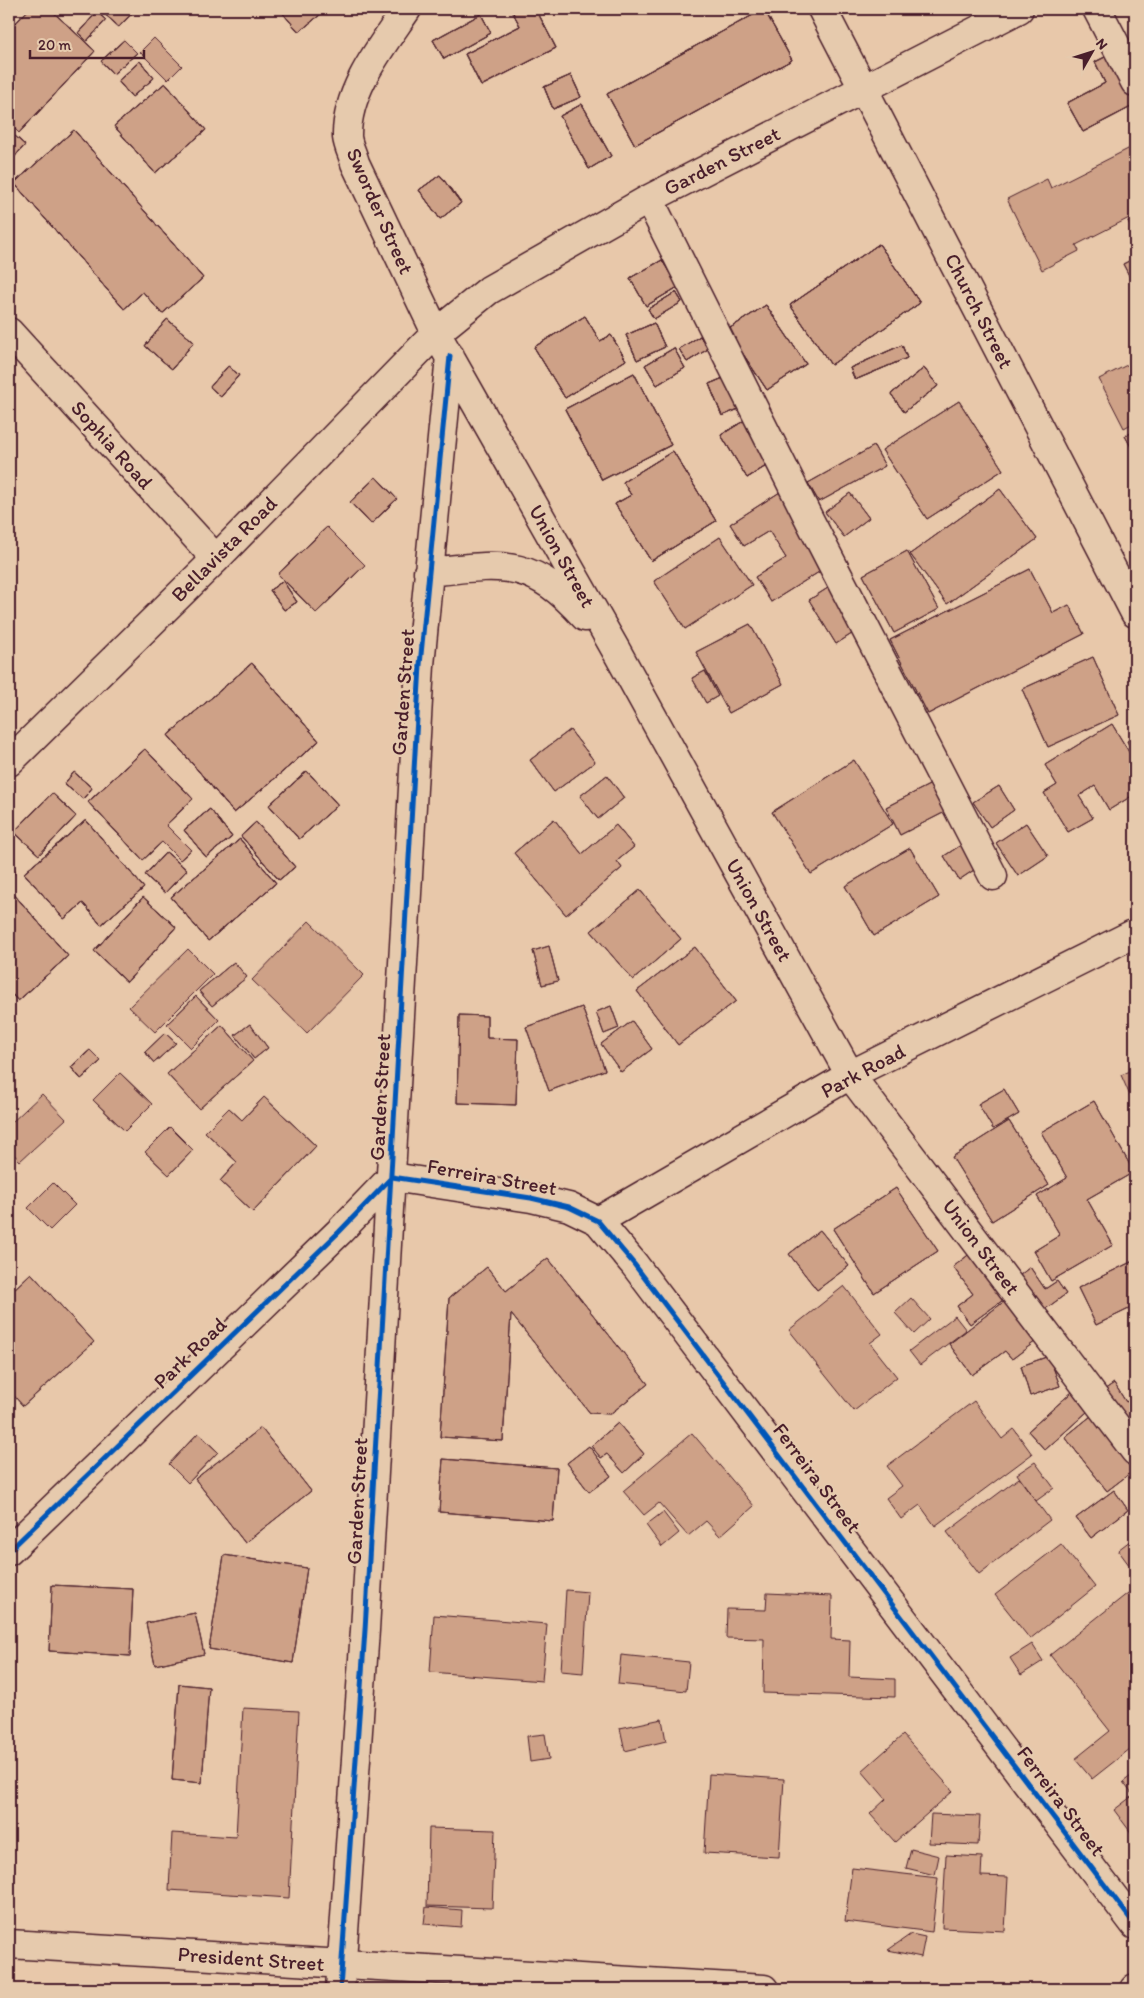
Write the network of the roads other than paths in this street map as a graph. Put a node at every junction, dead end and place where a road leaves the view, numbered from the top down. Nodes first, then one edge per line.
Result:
1 (407, 9) edge
2 (822, 9) edge
3 (1019, 9) edge
4 (1097, 9) edge
5 (1135, 82) edge
6 (864, 88) junction
7 (649, 199) junction
8 (9, 332) edge
9 (443, 345) junction
10 (216, 559) junction
11 (428, 572) junction
12 (1135, 613) edge
13 (616, 652) junction
14 (9, 762) edge
15 (993, 876) dead end
16 (1135, 933) edge
17 (850, 1075) junction
18 (392, 1177) junction
19 (598, 1222) junction
20 (1135, 1452) edge
21 (9, 1551) edge
22 (1135, 1925) edge
23 (9, 1944) edge
24 (341, 1977) edge
25 (764, 1989) edge

1 - 9 street, Sworder Street
2 - 6 street, Church Street
3 - 6 street, Garden Street
4 - 5 street
6 - 7 street, Garden Street
6 - 12 street, Church Street
7 - 9 street, Garden Street
7 - 15 street
8 - 10 street, Sophia Road
9 - 10 street, Bellavista Road
9 - 11 street, Garden Street
9 - 13 street, Union Street
10 - 14 street, Bellavista Road
11 - 13 street
11 - 18 street, Garden Street
13 - 17 street, Union Street
16 - 17 street, Park Road
17 - 19 street, Park Road
17 - 20 street, Union Street
18 - 19 street, Ferreira Street
18 - 21 street, Park Road
18 - 24 street, Garden Street
19 - 22 street, Ferreira Street
23 - 24 street, President Street
24 - 25 street, President Street

